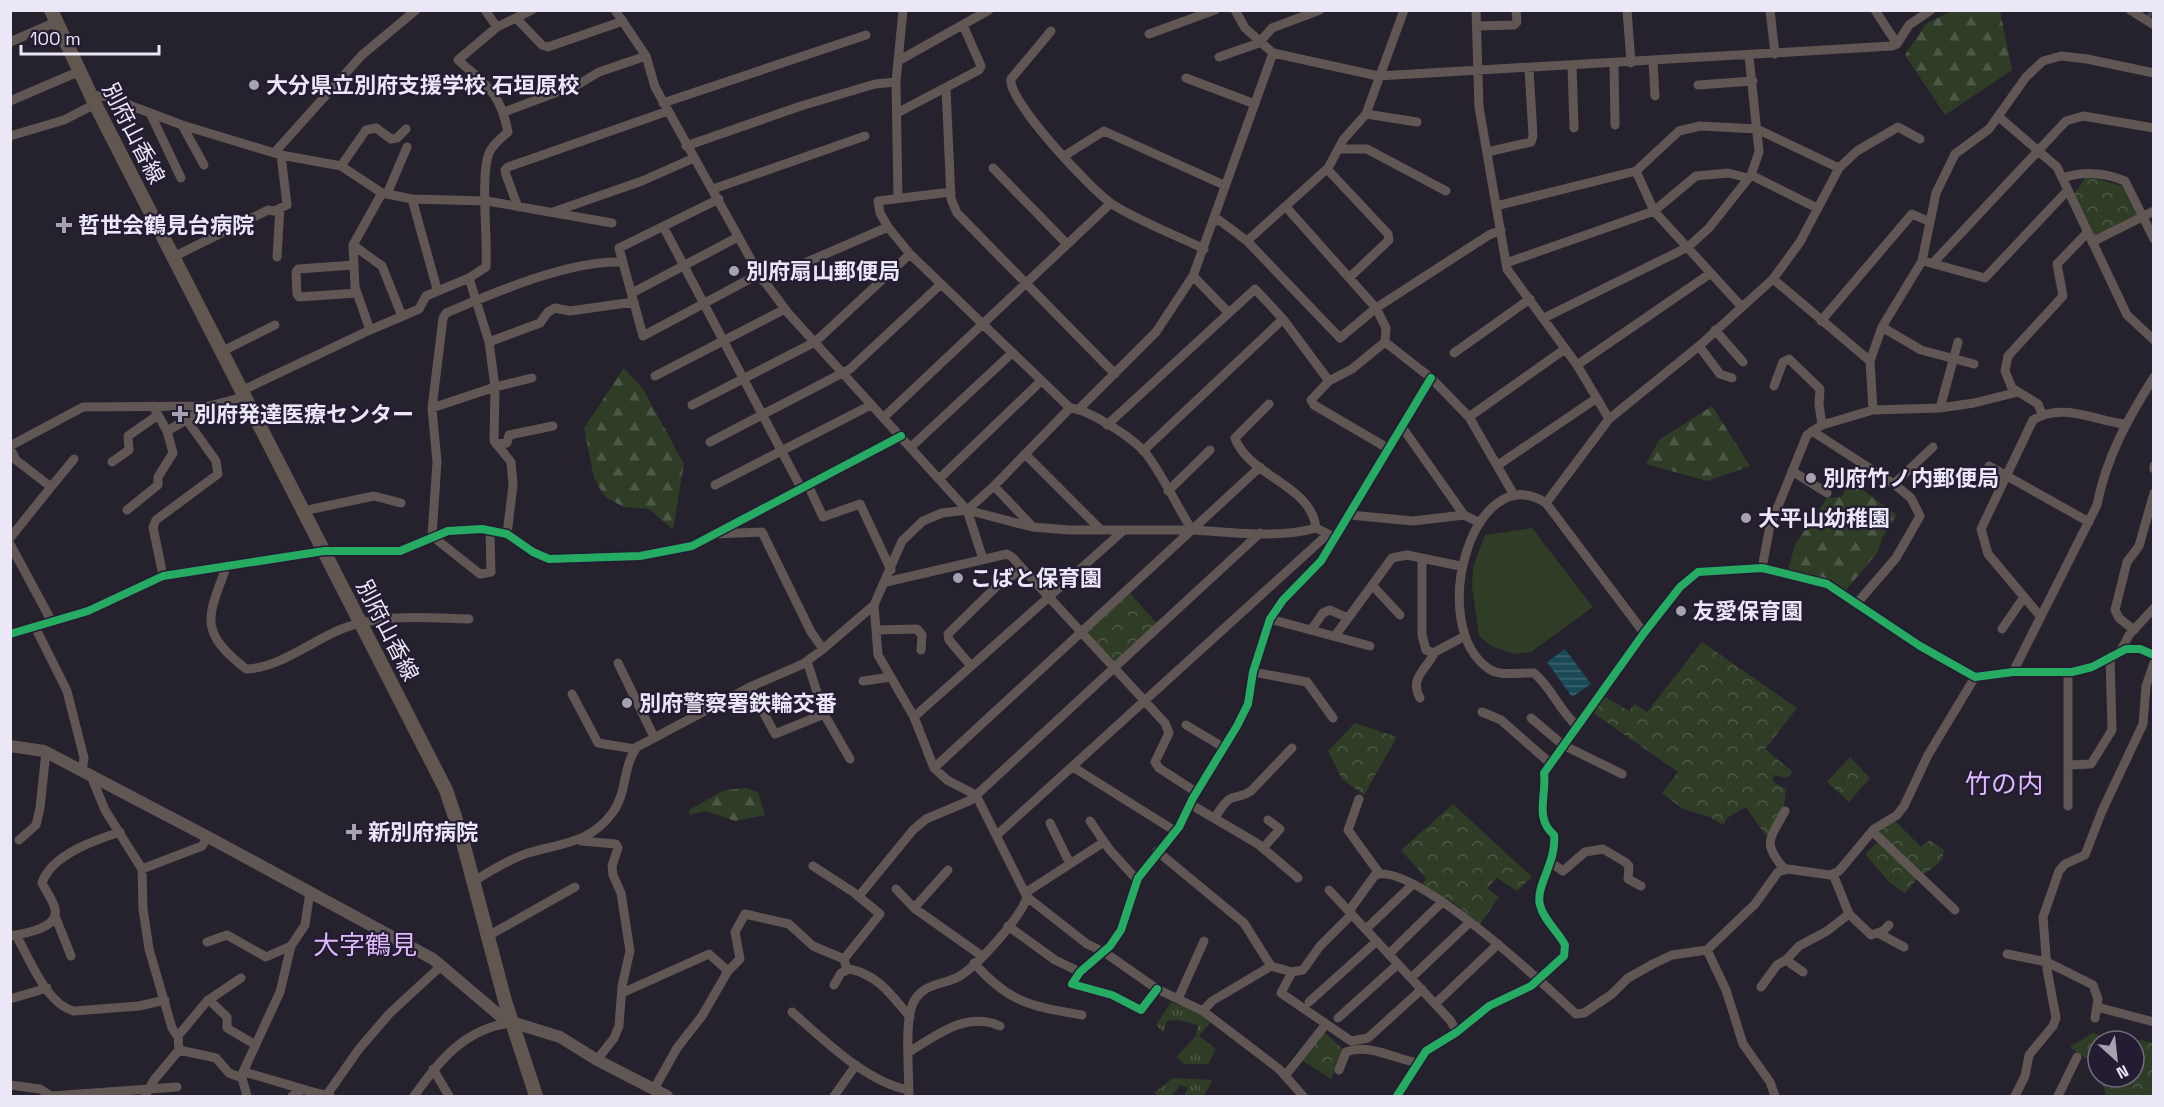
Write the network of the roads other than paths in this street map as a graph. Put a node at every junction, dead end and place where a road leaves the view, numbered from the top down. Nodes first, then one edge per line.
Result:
1 (416, 10) edge
2 (485, 10) edge
3 (532, 10) edge
4 (615, 10) edge
5 (903, 10) edge
6 (989, 10) edge
7 (1215, 10) edge
8 (1235, 10) edge
9 (1320, 10) edge
10 (1404, 10) edge
11 (1476, 10) edge
12 (1516, 10) edge
13 (1627, 10) edge
14 (1770, 10) edge
15 (1875, 10) edge
16 (1931, 10) edge
17 (2130, 10) edge
18 (54, 16) edge
19 (516, 18) junction
20 (623, 21) junction
21 (2154, 25) edge
22 (963, 26) junction
23 (1476, 26) junction
24 (497, 27) junction
25 (1051, 31) dead end
26 (1149, 34) dead end
27 (866, 35) dead end
28 (10, 42) edge
29 (1259, 43) junction
30 (1897, 44) junction
31 (1273, 53) junction
32 (1775, 54) junction
33 (646, 56) junction
34 (1749, 56) junction
35 (1219, 57) dead end
36 (897, 61) junction
37 (1653, 62) junction
38 (1631, 63) junction
39 (1614, 64) junction
40 (1572, 66) junction
41 (1529, 69) junction
42 (80, 71) junction
43 (1477, 72) junction
44 (2154, 73) edge
45 (1378, 76) junction
46 (1186, 78) dead end
47 (1753, 81) junction
48 (896, 82) junction
49 (1698, 85) dead end
50 (946, 88) junction
51 (1654, 96) dead end
52 (93, 99) junction
53 (10, 101) edge
54 (1255, 104) junction
55 (666, 107) junction
56 (504, 112) junction
57 (150, 113) junction
58 (897, 113) junction
59 (1366, 114) junction
60 (1999, 117) junction
61 (1417, 122) dead end
62 (182, 125) junction
63 (1615, 125) dead end
64 (1574, 128) dead end
65 (2154, 128) edge
66 (406, 129) dead end
67 (1757, 129) junction
68 (10, 136) edge
69 (865, 136) dead end
70 (1920, 139) dead end
71 (686, 146) junction
72 (407, 147) dead end
73 (1340, 149) junction
74 (2036, 150) junction
75 (1487, 152) junction
76 (278, 154) junction
77 (1064, 156) junction
78 (694, 158) junction
79 (204, 165) dead end
80 (341, 166) junction
81 (993, 168) dead end
82 (1839, 168) junction
83 (1327, 169) junction
84 (1636, 171) junction
85 (1750, 176) junction
86 (181, 178) dead end
87 (2062, 178) junction
88 (1224, 184) junction
89 (713, 189) junction
90 (2068, 190) junction
91 (1446, 191) dead end
92 (951, 192) junction
93 (384, 194) junction
94 (898, 198) junction
95 (412, 199) junction
96 (718, 199) junction
97 (487, 201) junction
98 (1111, 203) junction
99 (1496, 206) junction
100 (518, 207) junction
101 (1286, 207) junction
102 (1817, 207) junction
103 (280, 208) junction
104 (1654, 211) junction
105 (553, 212) junction
106 (2154, 212) edge
107 (2143, 217) junction
108 (1212, 222) junction
109 (1929, 222) junction
110 (612, 223) dead end
111 (888, 227) junction
112 (664, 228) junction
113 (1501, 230) junction
114 (738, 237) junction
115 (2090, 237) junction
116 (2154, 239) edge
117 (1247, 241) junction
118 (1066, 243) junction
119 (353, 245) junction
120 (1688, 247) junction
121 (1204, 249) junction
122 (910, 254) junction
123 (173, 257) junction
124 (277, 257) dead end
125 (1922, 261) junction
126 (621, 262) junction
127 (1506, 263) junction
128 (1933, 263) junction
129 (354, 265) junction
130 (685, 267) junction
131 (1711, 273) junction
132 (1192, 276) junction
133 (761, 278) junction
134 (1348, 278) junction
135 (469, 279) junction
136 (1773, 279) junction
137 (1024, 283) junction
138 (941, 284) junction
139 (437, 289) junction
140 (357, 293) junction
141 (633, 297) junction
142 (1530, 299) junction
143 (476, 300) junction
144 (706, 304) junction
145 (1741, 306) junction
146 (1376, 308) junction
147 (785, 309) junction
148 (1228, 312) junction
149 (402, 316) junction
150 (1544, 318) junction
151 (1283, 319) junction
152 (1821, 321) junction
153 (982, 323) junction
154 (275, 325) dead end
155 (1882, 327) junction
156 (370, 330) junction
157 (1715, 330) junction
158 (2154, 340) edge
159 (724, 341) junction
160 (489, 342) junction
161 (815, 342) junction
162 (1385, 342) junction
163 (1958, 342) dead end
164 (1698, 346) junction
165 (1565, 349) junction
166 (221, 352) junction
167 (1012, 353) junction
168 (1454, 353) dead end
169 (1951, 359) junction
170 (1870, 361) junction
171 (1743, 362) dead end
172 (1974, 364) dead end
173 (1577, 365) junction
174 (842, 373) junction
175 (1115, 374) junction
176 (655, 376) dead end
177 (2154, 377) edge
178 (532, 378) dead end
179 (1431, 378) junction
180 (1732, 378) dead end
181 (742, 379) junction
182 (1041, 381) junction
183 (1329, 381) junction
184 (1774, 386) dead end
185 (495, 387) junction
186 (2018, 392) junction
187 (243, 394) junction
188 (1597, 398) junction
189 (1269, 404) dead end
190 (692, 405) dead end
191 (871, 405) junction
192 (209, 406) junction
193 (432, 408) junction
194 (1940, 408) junction
195 (1075, 409) junction
196 (155, 410) junction
197 (1873, 410) junction
198 (2042, 414) junction
199 (762, 416) junction
200 (884, 417) junction
201 (1469, 417) junction
202 (186, 419) junction
203 (1609, 419) junction
204 (2124, 424) junction
205 (1107, 425) junction
206 (1822, 425) junction
207 (553, 426) dead end
208 (1402, 427) junction
209 (167, 431) junction
210 (1812, 431) junction
211 (901, 436) junction
212 (710, 442) dead end
213 (496, 444) junction
214 (10, 447) edge
215 (911, 447) junction
216 (1934, 447) dead end
217 (1389, 449) junction
218 (1210, 450) dead end
219 (1143, 451) junction
220 (782, 453) junction
221 (1025, 454) junction
222 (74, 459) dead end
223 (112, 462) dead end
224 (1498, 465) junction
225 (1989, 466) dead end
226 (1260, 467) junction
227 (1792, 471) junction
228 (2006, 476) junction
229 (939, 479) junction
230 (1894, 483) junction
231 (715, 485) dead end
232 (994, 486) junction
233 (51, 487) junction
234 (804, 487) junction
235 (1168, 491) junction
236 (1827, 493) dead end
237 (2154, 493) edge
238 (1514, 495) junction
239 (1546, 502) junction
240 (401, 503) dead end
241 (127, 510) dead end
242 (967, 510) junction
243 (303, 511) junction
244 (1464, 515) junction
245 (1350, 516) junction
246 (2089, 522) junction
247 (1480, 523) junction
248 (1032, 527) junction
249 (1316, 528) junction
250 (1100, 529) junction
251 (1124, 530) junction
252 (1192, 530) junction
253 (490, 531) junction
254 (1260, 533) junction
255 (507, 534) junction
256 (714, 534) junction
257 (432, 536) junction
258 (1331, 536) junction
259 (10, 538) edge
260 (10, 544) edge
261 (324, 551) junction
262 (1422, 558) junction
263 (983, 559) junction
264 (227, 565) junction
265 (1460, 566) junction
266 (1762, 568) junction
267 (891, 570) junction
268 (1024, 570) junction
269 (163, 576) junction
270 (886, 582) junction
271 (1372, 585) junction
272 (1049, 596) junction
273 (2024, 597) junction
274 (1858, 602) junction
275 (874, 606) junction
276 (2154, 608) edge
277 (1400, 615) dead end
278 (2040, 616) junction
279 (1348, 618) junction
280 (469, 619) dead end
281 (1270, 619) junction
282 (52, 622) junction
283 (360, 623) junction
284 (35, 627) junction
285 (2002, 629) dead end
286 (877, 630) junction
287 (1311, 630) junction
288 (2134, 630) junction
289 (1081, 633) junction
290 (1644, 633) junction
291 (10, 634) edge
292 (1335, 636) junction
293 (1465, 636) junction
294 (1370, 646) dead end
295 (823, 649) junction
296 (921, 650) dead end
297 (1435, 652) junction
298 (2120, 652) junction
299 (2154, 655) edge
300 (2110, 656) junction
301 (807, 661) junction
302 (618, 663) dead end
303 (2154, 663) edge
304 (971, 666) junction
305 (1115, 669) junction
306 (1253, 672) junction
307 (2013, 672) junction
308 (2068, 672) junction
309 (891, 676) junction
310 (1975, 677) junction
311 (863, 681) dead end
312 (750, 687) junction
313 (572, 694) dead end
314 (1420, 698) dead end
315 (1146, 700) junction
316 (1482, 712) dead end
317 (824, 714) junction
318 (914, 717) junction
319 (1332, 718) dead end
320 (1531, 718) dead end
321 (1186, 725) dead end
322 (1577, 726) junction
323 (654, 737) junction
324 (1563, 745) junction
325 (10, 746) edge
326 (1223, 747) junction
327 (1292, 748) dead end
328 (635, 749) junction
329 (46, 752) junction
330 (850, 759) dead end
331 (1550, 763) junction
332 (2068, 765) junction
333 (1073, 767) junction
334 (934, 768) junction
335 (87, 774) junction
336 (1622, 774) dead end
337 (1196, 792) junction
338 (976, 795) junction
339 (1359, 799) dead end
340 (1190, 804) junction
341 (2068, 806) dead end
342 (1785, 811) dead end
343 (1215, 817) junction
344 (1268, 820) dead end
345 (1090, 821) dead end
346 (1050, 823) dead end
347 (1175, 831) junction
348 (1872, 831) junction
349 (120, 832) junction
350 (998, 834) junction
351 (208, 837) junction
352 (19, 840) dead end
353 (578, 841) junction
354 (1104, 842) junction
355 (1263, 848) junction
356 (1157, 851) junction
357 (1551, 863) junction
358 (1070, 864) junction
359 (813, 866) dead end
360 (142, 869) junction
361 (948, 870) dead end
362 (1785, 870) junction
363 (1379, 873) junction
364 (1833, 874) junction
365 (1298, 878) dead end
366 (1137, 880) junction
367 (474, 881) junction
368 (1412, 885) junction
369 (1641, 886) dead end
370 (575, 887) dead end
371 (896, 889) dead end
372 (1329, 890) dead end
373 (310, 892) junction
374 (1026, 895) junction
375 (859, 896) junction
376 (1442, 902) junction
377 (914, 908) junction
378 (1955, 910) dead end
379 (1351, 913) junction
380 (1849, 914) junction
381 (55, 916) junction
382 (1470, 922) junction
383 (1889, 925) dead end
384 (1008, 926) junction
385 (1366, 929) junction
386 (1878, 933) junction
387 (12, 936) edge
388 (488, 936) junction
389 (1204, 941) dead end
390 (1377, 941) junction
391 (207, 942) dead end
392 (1497, 944) junction
393 (291, 946) junction
394 (1904, 947) dead end
395 (1707, 950) junction
396 (1104, 952) junction
397 (1389, 954) junction
398 (2007, 954) dead end
399 (71, 956) dead end
400 (982, 956) junction
401 (844, 959) junction
402 (1786, 960) junction
403 (2047, 962) junction
404 (974, 963) junction
405 (1398, 964) junction
406 (442, 965) junction
407 (1271, 966) junction
408 (847, 970) junction
409 (728, 971) junction
410 (1080, 972) junction
411 (1292, 972) junction
412 (1803, 972) dead end
413 (241, 978) dead end
414 (1411, 978) junction
415 (1539, 980) junction
416 (834, 985) dead end
417 (1761, 987) dead end
418 (46, 988) junction
419 (1157, 989) junction
420 (1422, 990) junction
421 (622, 993) junction
422 (10, 999) edge
423 (209, 999) junction
424 (1178, 999) junction
425 (165, 1000) junction
426 (1309, 1002) dead end
427 (1435, 1004) junction
428 (2097, 1007) junction
429 (1203, 1011) junction
430 (792, 1012) dead end
431 (1082, 1015) dead end
432 (910, 1017) junction
433 (2095, 1017) dead end
434 (1338, 1018) dead end
435 (2154, 1022) edge
436 (512, 1023) junction
437 (1326, 1024) junction
438 (1000, 1026) dead end
439 (1457, 1032) junction
440 (178, 1037) junction
441 (254, 1044) junction
442 (179, 1050) junction
443 (909, 1052) junction
444 (600, 1056) dead end
445 (2078, 1057) dead end
446 (1419, 1063) junction
447 (856, 1065) junction
448 (433, 1069) junction
449 (1339, 1070) dead end
450 (243, 1075) junction
451 (1285, 1076) junction
452 (10, 1085) edge
453 (177, 1087) dead end
454 (654, 1089) junction
455 (302, 1090) junction
456 (147, 1093) edge
457 (909, 1094) edge
458 (247, 1096) edge
459 (292, 1096) edge
460 (328, 1096) edge
461 (414, 1096) edge
462 (449, 1096) edge
463 (536, 1096) edge
464 (667, 1096) edge
465 (834, 1096) edge
466 (1304, 1096) edge
467 (1397, 1096) edge
468 (1775, 1096) edge
469 (2015, 1096) edge
470 (2058, 1096) edge

1 - 76 street
2 - 24 street
3 - 19 street
4 - 20 street
5 - 36 street
6 - 22 street
7 - 26 street
8 - 29 street
9 - 29 street
10 - 45 street
11 - 23 street
12 - 23 street
13 - 38 street
14 - 32 street
15 - 30 street
16 - 30 street
17 - 21 street
18 - 28 street
18 - 42 main road, 別府山香線
19 - 20 street
19 - 24 street
20 - 33 street
22 - 36 street
22 - 50 street
23 - 43 street
24 - 56 street
25 - 77 street
27 - 55 street
29 - 31 street
29 - 35 street
30 - 32 street
31 - 45 street
31 - 54 street
32 - 34 street
33 - 55 street
33 - 56 street
34 - 37 street
34 - 47 street
36 - 48 street
37 - 38 street
37 - 51 street
38 - 39 street
39 - 40 street
39 - 63 street
40 - 41 street
40 - 64 street
41 - 43 street
41 - 75 street
42 - 52 main road, 別府山香線
42 - 53 street
43 - 45 street
43 - 75 street
44 - 60 street
45 - 59 street
46 - 54 street
47 - 49 street
47 - 67 street
48 - 58 street
48 - 71 street
50 - 58 street
50 - 92 street
52 - 57 street
52 - 68 street
52 - 123 main road, 別府山香線
54 - 88 street
55 - 71 street
55 - 100 street
56 - 97 street
57 - 62 street
57 - 86 street
58 - 94 street
59 - 61 street
59 - 73 street
60 - 74 street
60 - 109 street
62 - 76 street
62 - 79 street
65 - 74 street
66 - 80 street
67 - 82 street
67 - 84 street
67 - 85 street
69 - 89 street
70 - 82 street
71 - 78 street
72 - 93 street
73 - 83 street
73 - 91 street
74 - 87 street
74 - 128 street
75 - 99 street
76 - 80 street
76 - 103 street
77 - 88 street
77 - 98 street
78 - 89 street
78 - 105 street
80 - 93 street
81 - 118 street
82 - 102 street
83 - 101 street
83 - 134 street
84 - 99 street
84 - 104 street
85 - 102 street
85 - 104 street
85 - 120 street
87 - 90 street
87 - 107 street
88 - 108 street
89 - 96 street
90 - 115 street
90 - 128 street
92 - 94 street
92 - 137 street
93 - 95 street
93 - 119 street
94 - 111 street
95 - 97 street
95 - 139 street
96 - 112 street
96 - 114 street
97 - 100 street
97 - 135 street
98 - 118 street
98 - 121 street
99 - 113 street
100 - 105 street
101 - 117 street
101 - 134 street
102 - 136 street
103 - 123 street
103 - 124 street
104 - 120 street
104 - 127 street
105 - 110 street
106 - 107 street
107 - 115 street
107 - 116 street
108 - 117 street
108 - 121 street
109 - 125 street
109 - 152 street
111 - 122 street
111 - 133 street
112 - 126 street
112 - 130 street
113 - 127 street
113 - 146 street
114 - 130 street
114 - 133 street
115 - 158 street
115 - 186 street
117 - 146 street
118 - 137 street
119 - 129 street
119 - 149 street
120 - 131 street
120 - 150 street
121 - 132 street
122 - 138 street
122 - 161 street
123 - 166 main road, 別府山香線
125 - 128 street
125 - 155 street
126 - 141 street
126 - 143 street
127 - 142 street
129 - 140 street
129 - 140 street
130 - 141 street
130 - 144 street
131 - 145 street
131 - 173 street
132 - 148 street
132 - 175 street
133 - 144 street
133 - 147 street
134 - 146 street
135 - 139 street
135 - 143 street
136 - 145 street
136 - 152 street
137 - 153 street
137 - 175 street
138 - 153 street
138 - 174 street
139 - 149 street
140 - 156 street
141 - 144 street
141 - 160 street
142 - 150 street
142 - 168 street
143 - 160 street
143 - 193 street
144 - 159 street
145 - 157 street
146 - 162 street
147 - 159 street
147 - 161 street
148 - 151 street
148 - 205 street
149 - 156 street
150 - 165 street
151 - 183 street
151 - 219 street
152 - 170 street
153 - 167 street
153 - 200 street
154 - 166 street
155 - 169 street
155 - 170 street
156 - 187 street
157 - 164 street
157 - 171 street
159 - 176 street
159 - 181 street
160 - 185 street
161 - 174 street
161 - 181 street
162 - 179 street
162 - 183 street
163 - 169 street
164 - 180 street
164 - 203 street
165 - 173 street
165 - 201 street
166 - 187 main road, 別府山香線
167 - 182 street
167 - 215 street
169 - 172 street
169 - 194 street
170 - 197 street
173 - 188 street
174 - 191 street
174 - 199 street
175 - 195 street
177 - 204 street
178 - 185 street
179 - 201 street
179 - 208 street
181 - 190 street
181 - 199 street
182 - 195 street
182 - 229 street
183 - 217 street
184 - 206 street
185 - 193 street
185 - 213 street
186 - 194 street
186 - 198 street
187 - 192 street
187 - 243 main road, 別府山香線
188 - 203 street
188 - 224 street
189 - 226 street
191 - 200 street
191 - 220 street
192 - 196 street
192 - 202 street
193 - 257 street
194 - 197 street
195 - 205 street
195 - 221 street
196 - 209 street
196 - 214 street
196 - 223 street
197 - 206 street
198 - 204 street
198 - 228 street
199 - 212 street
199 - 220 street
200 - 211 street
201 - 224 street
202 - 209 street
202 - 269 street
203 - 239 street
204 - 246 street
205 - 219 street
206 - 210 street
207 - 213 street
208 - 217 street
208 - 244 street
209 - 241 street
210 - 227 street
210 - 230 street
211 - 215 street
211 - 234 street
213 - 255 street
214 - 233 street
215 - 229 street
216 - 230 street
217 - 245 street
218 - 235 street
219 - 235 street
220 - 231 street
220 - 234 street
221 - 232 street
221 - 250 street
222 - 233 street
224 - 238 street
225 - 228 street
226 - 249 street
226 - 252 street
227 - 236 street
227 - 266 street
228 - 246 street
228 - 273 street
229 - 242 street
230 - 274 street
232 - 242 street
232 - 248 street
233 - 259 street
234 - 256 street
234 - 267 street
235 - 252 street
237 - 288 street
238 - 239 street
238 - 247 street
239 - 290 street
240 - 243 street
242 - 248 street
242 - 263 street
242 - 267 street
243 - 261 main road, 別府山香線
244 - 245 street
244 - 247 street
245 - 258 street
246 - 278 street
247 - 265 street
248 - 250 street
249 - 254 street
249 - 258 street
250 - 251 street
251 - 252 street
251 - 272 street
252 - 254 street
252 - 289 street
253 - 255 street
253 - 257 street
253 - 257 street
254 - 305 street
255 - 256 street
256 - 295 street
257 - 261 street
258 - 281 street
258 - 315 street
260 - 282 street
261 - 264 street
261 - 283 main road, 別府山香線
262 - 265 street
262 - 271 street
262 - 297 street
263 - 268 street
263 - 270 street
264 - 269 street
264 - 283 street
265 - 293 street
266 - 274 street
266 - 290 street
267 - 270 street
268 - 272 street
268 - 304 street
269 - 282 street
270 - 275 street
271 - 277 street
271 - 279 street
272 - 289 street
272 - 304 street
273 - 278 street
273 - 285 street
274 - 310 street
275 - 286 street
275 - 295 street
276 - 288 street
278 - 307 street
279 - 287 street
279 - 292 street
280 - 283 street
281 - 287 street
281 - 306 street
282 - 284 street
283 - 367 main road, 別府山香線
284 - 291 street
284 - 335 street
286 - 296 street
286 - 309 street
287 - 292 street
288 - 298 street
289 - 305 street
289 - 334 street
290 - 322 street
292 - 294 street
293 - 297 street
293 - 322 street
295 - 301 street
297 - 314 street
298 - 299 street
298 - 300 street
300 - 308 street
300 - 332 street
301 - 312 street
301 - 317 street
302 - 323 street
303 - 403 street
304 - 318 street
305 - 315 street
305 - 338 street
306 - 319 street
306 - 326 street
307 - 308 street
307 - 310 street
308 - 332 street
309 - 311 street
309 - 318 street
310 - 348 street
312 - 317 street
312 - 323 street
313 - 328 street
315 - 333 street
315 - 337 street
316 - 331 street
317 - 330 street
318 - 334 street
320 - 324 street
321 - 326 street
322 - 324 street
323 - 328 street
324 - 331 street
324 - 336 street
325 - 329 street
326 - 337 street
327 - 343 street
328 - 353 street
329 - 335 street
329 - 352 street
331 - 357 street
332 - 341 street
333 - 347 street
333 - 350 street
334 - 338 street
335 - 349 street
335 - 351 street
337 - 340 street
338 - 350 street
338 - 375 street
339 - 363 street
340 - 343 street
340 - 347 street
342 - 362 street
343 - 355 street
344 - 355 street
345 - 354 street
346 - 358 street
347 - 356 street
348 - 364 street
348 - 378 street
349 - 360 street
349 - 381 street
350 - 374 street
351 - 360 street
351 - 373 street
353 - 367 street
353 - 421 street
354 - 358 street
354 - 366 street
355 - 365 street
356 - 366 street
356 - 407 street
357 - 369 street
357 - 415 street
358 - 374 street
359 - 375 street
360 - 425 street
361 - 377 street
362 - 364 street
362 - 395 street
363 - 368 street
363 - 379 street
364 - 380 street
366 - 396 street
367 - 388 main road, 別府山香線
368 - 376 street
368 - 385 street
370 - 388 street
371 - 377 street
372 - 379 street
373 - 393 street
373 - 406 street
374 - 384 street
374 - 396 street
375 - 401 street
376 - 382 street
376 - 397 street
377 - 400 street
379 - 385 street
379 - 411 street
380 - 386 street
380 - 402 street
381 - 387 street
381 - 399 street
382 - 392 street
382 - 414 street
383 - 386 street
384 - 400 street
384 - 410 street
385 - 390 street
386 - 394 street
387 - 418 street
388 - 436 main road, 別府山香線
389 - 424 street
390 - 397 street
390 - 426 street
391 - 393 street
392 - 415 street
392 - 427 street
393 - 441 street
395 - 415 street
395 - 468 street
396 - 410 street
396 - 419 street
397 - 405 street
398 - 403 street
400 - 404 street
401 - 408 street
401 - 409 street
402 - 412 street
402 - 417 street
403 - 428 street
403 - 469 street
404 - 431 street
404 - 432 street
405 - 414 street
405 - 434 street
406 - 436 street
406 - 460 street
407 - 411 street
407 - 429 street
408 - 416 street
408 - 432 street
409 - 421 street
409 - 454 street
410 - 419 street
411 - 437 street
413 - 423 street
414 - 420 street
415 - 439 street
418 - 422 street
418 - 425 street
419 - 424 street
420 - 427 street
420 - 437 street
421 - 444 street
423 - 440 street
423 - 441 street
424 - 429 street
425 - 440 street
427 - 439 street
428 - 433 street
428 - 435 street
429 - 451 street
430 - 447 street
432 - 443 street
436 - 448 street
436 - 454 street
436 - 463 main road, 別府山香線
437 - 451 street
438 - 443 street
439 - 446 street
440 - 442 street
441 - 450 street
442 - 450 street
442 - 456 street
443 - 457 street
445 - 470 street
446 - 449 street
446 - 467 street
447 - 457 street
447 - 465 street
448 - 461 street
448 - 462 street
450 - 455 street
450 - 458 street
451 - 466 street
452 - 456 street
453 - 456 street
454 - 464 street
455 - 459 street
455 - 460 street

